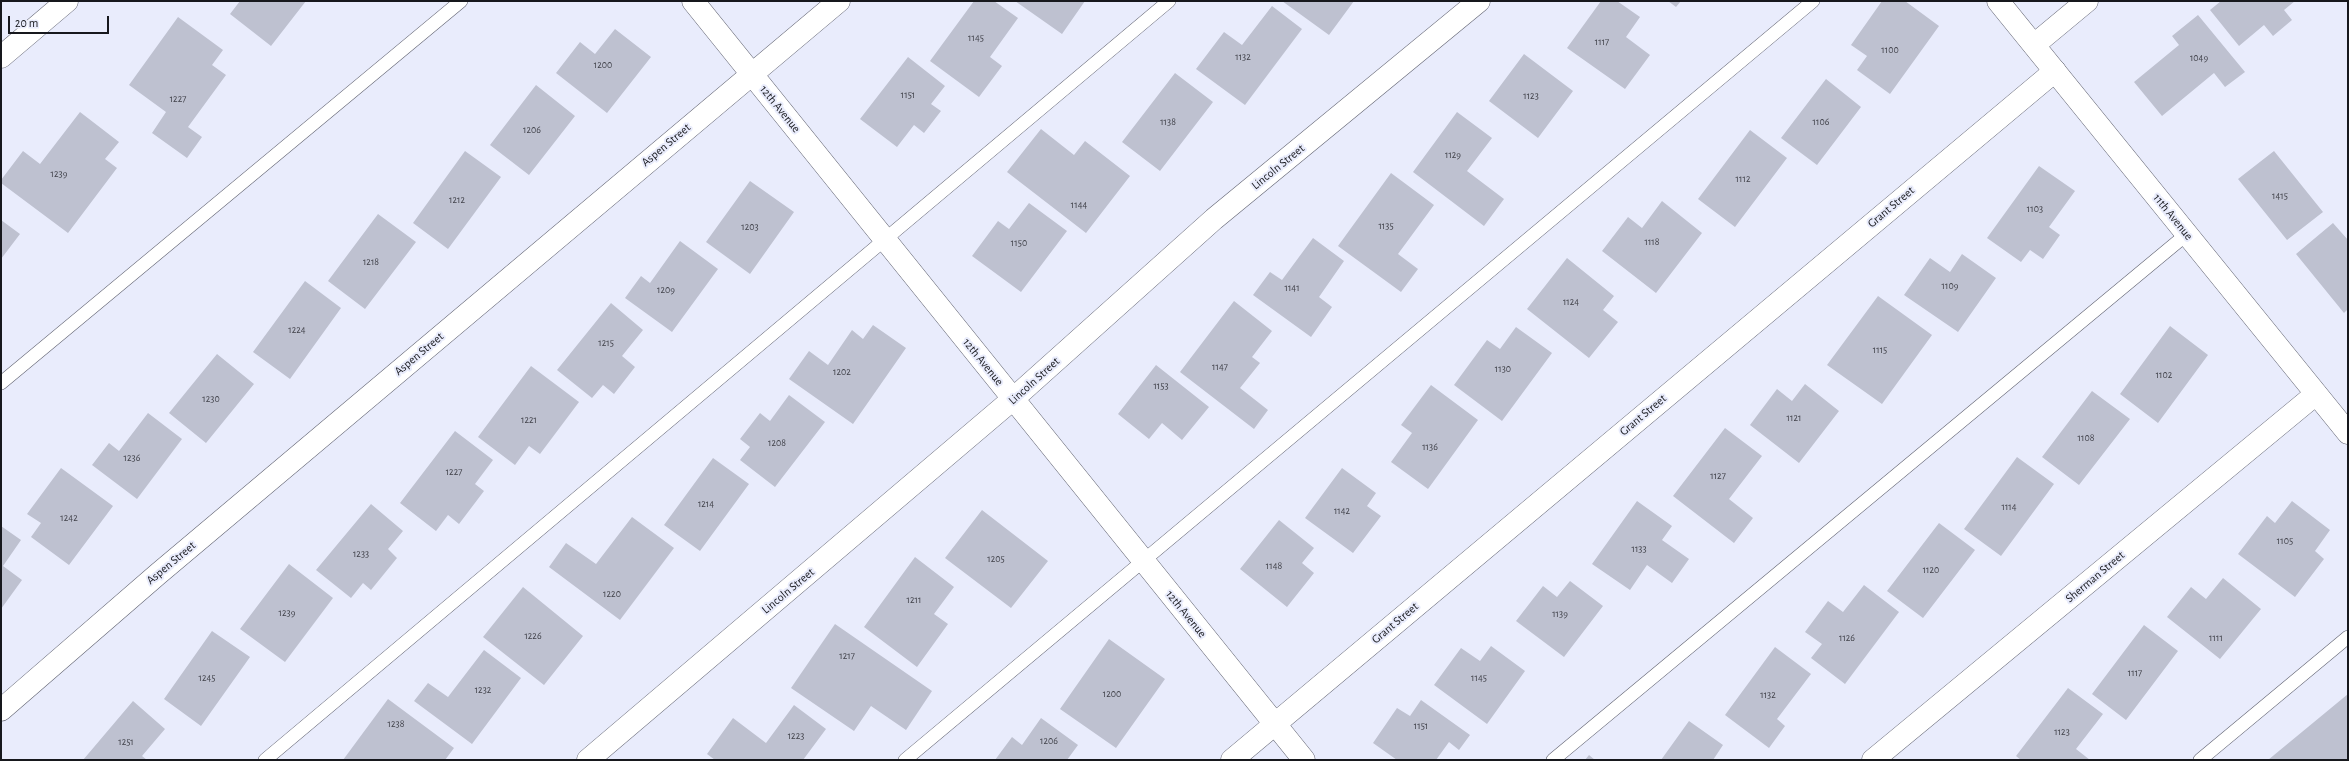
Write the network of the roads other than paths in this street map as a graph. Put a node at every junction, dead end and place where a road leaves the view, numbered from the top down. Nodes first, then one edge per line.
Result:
1 (67, 1) edge
2 (461, 1) edge
3 (693, 1) edge
4 (839, 1) edge
5 (1169, 1) edge
6 (1479, 1) edge
7 (1813, 1) edge
8 (1998, 1) edge
9 (2087, 1) edge
10 (2034, 45) junction
11 (1, 57) edge
12 (2055, 72) junction
13 (751, 74) junction
14 (2187, 234) junction
15 (884, 239) junction
16 (1, 383) edge
17 (2316, 394) junction
18 (1014, 399) junction
19 (2348, 433) edge
20 (1142, 560) junction
21 (2348, 637) edge
22 (1, 710) edge
23 (1275, 724) junction
24 (265, 760) edge
25 (588, 760) edge
26 (905, 760) edge
27 (1232, 760) edge
28 (1304, 760) edge
29 (1553, 760) edge
30 (1873, 760) edge
31 (2200, 760) edge

1 - 11 street
2 - 16 lane
3 - 13 street, 12th Avenue
4 - 13 street, Aspen Street
5 - 15 lane
6 - 18 street, Lincoln Street
7 - 20 lane
8 - 10 street, 11th Avenue
9 - 10 street
10 - 12 street, 11th Avenue
12 - 14 street, 11th Avenue
12 - 23 street, Grant Street
13 - 15 street, 12th Avenue
13 - 22 street, Aspen Street
14 - 17 street, 11th Avenue
14 - 29 lane
15 - 18 street, 12th Avenue
15 - 24 lane
17 - 19 street, 11th Avenue
17 - 30 street, Sherman Street
18 - 20 street, 12th Avenue
18 - 25 street, Lincoln Street
20 - 23 street, 12th Avenue
20 - 26 lane
21 - 31 lane
23 - 27 street, Grant Street
23 - 28 street, 12th Avenue

